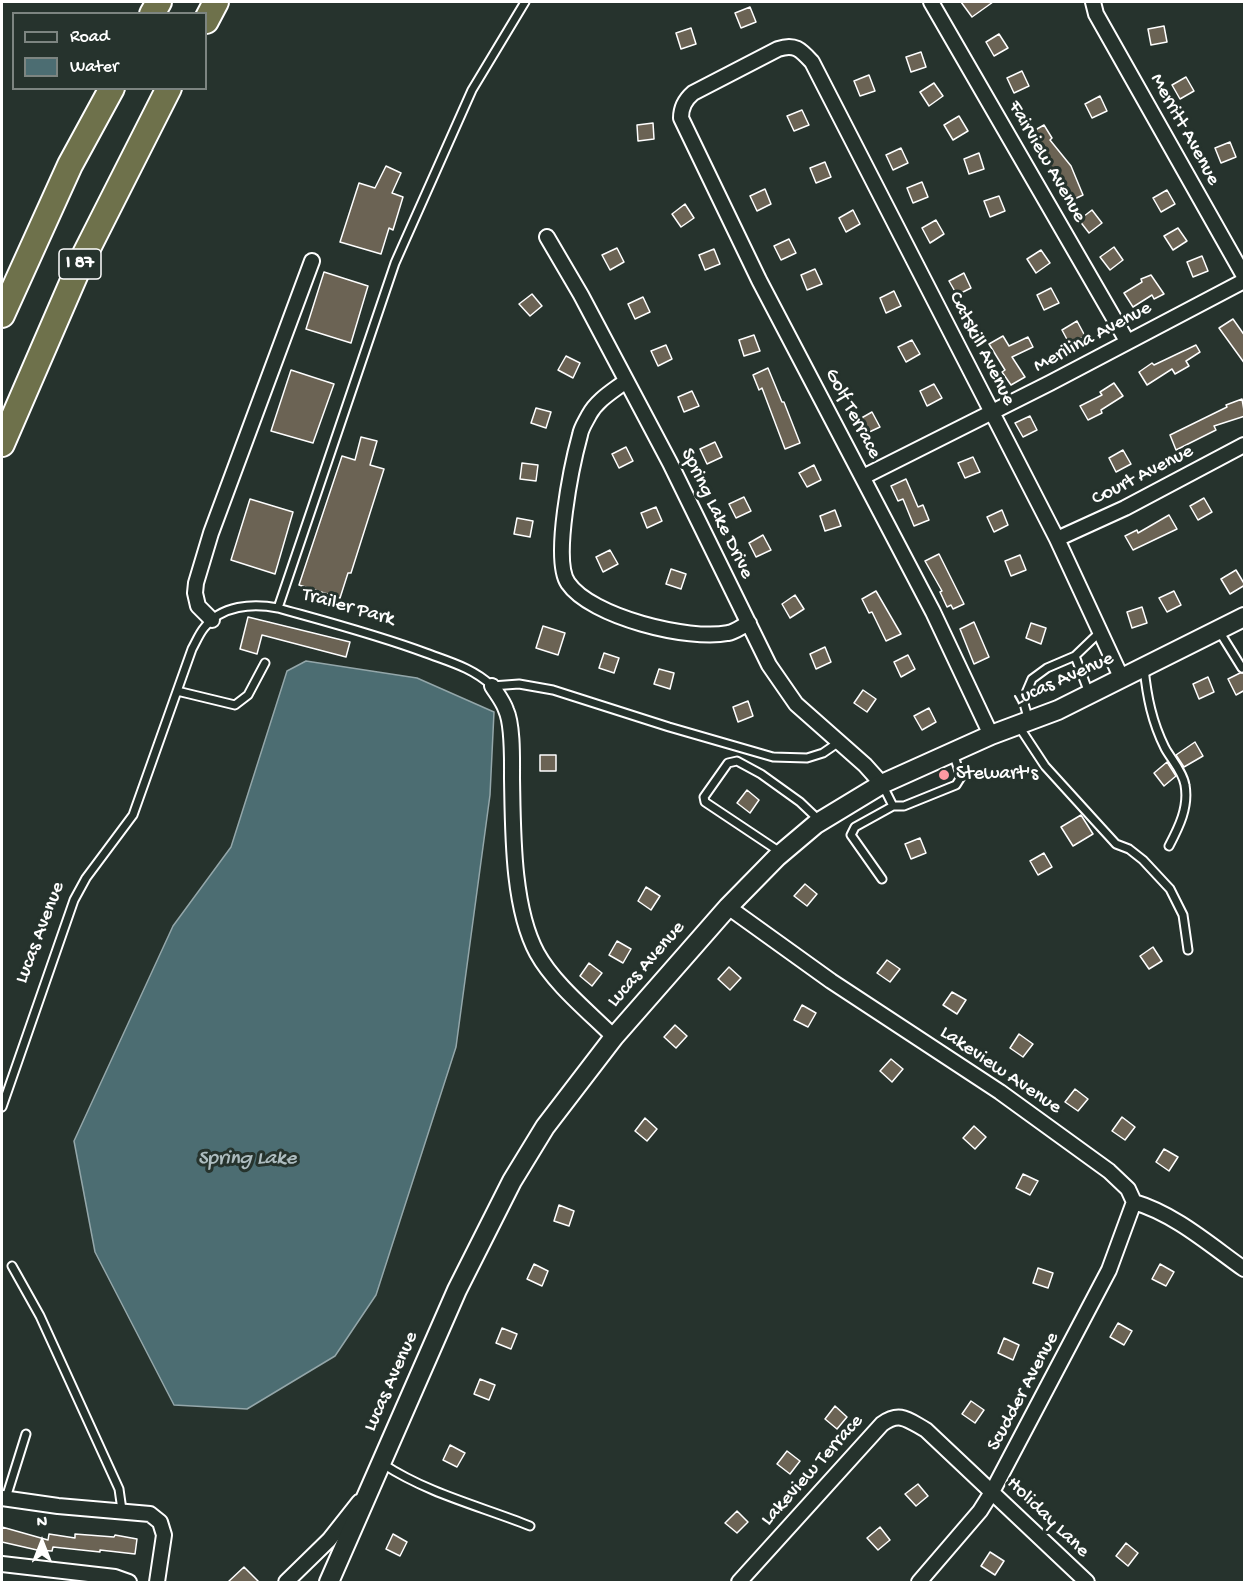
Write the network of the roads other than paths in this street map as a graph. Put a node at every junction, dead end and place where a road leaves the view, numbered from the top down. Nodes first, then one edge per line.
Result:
1 (216, 2) edge
2 (525, 2) edge
3 (931, 2) edge
4 (1093, 2) edge
5 (207, 19) edge
6 (793, 46) joint
7 (111, 90) edge
8 (168, 90) edge
9 (547, 237) dead end
10 (312, 261) dead end
11 (1245, 279) edge
12 (2, 315) edge
13 (1126, 341) junction
14 (626, 381) junction
15 (991, 411) junction
16 (2, 444) edge
17 (1245, 445) edge
18 (863, 477) junction
19 (1058, 539) junction
20 (278, 608) junction
21 (1245, 617) edge
22 (212, 620) junction
23 (748, 623) junction
24 (1100, 632) junction
25 (1214, 633) junction
26 (1075, 656) junction
27 (265, 663) dead end
28 (1144, 668) junction
29 (1242, 668) dead end
30 (1122, 679) junction
31 (492, 686) junction
32 (177, 692) junction
33 (1090, 695) junction
34 (1023, 723) junction
35 (991, 735) junction
36 (838, 742) junction
37 (953, 752) junction
38 (882, 784) junction
39 (893, 806) junction
40 (820, 821) junction
41 (1169, 846) dead end
42 (782, 852) junction
43 (882, 879) dead end
44 (728, 907) junction
45 (1188, 950) dead end
46 (614, 1037) junction
47 (2, 1107) edge
48 (1134, 1202) junction
49 (12, 1266) dead end
50 (1245, 1269) edge
51 (928, 1431) joint
52 (26, 1434) dead end
53 (380, 1463) junction
54 (369, 1489) junction
55 (992, 1492) junction
56 (4, 1498) edge
57 (122, 1510) junction
58 (530, 1526) dead end
59 (2, 1564) edge
60 (129, 1582) edge
61 (157, 1582) edge
62 (286, 1582) edge
63 (329, 1582) edge
64 (739, 1582) edge
65 (919, 1582) edge
66 (1087, 1582) edge

1 - 5 highway
2 - 20 lane
3 - 13 street, Fairview Avenue
4 - 11 street, Merritt Avenue
6 - 15 street, Catskill Avenue
6 - 18 street, Golf Terrace
7 - 12 highway, I 87
8 - 16 highway, I 87
9 - 14 street, Spring Lake Drive
10 - 22 street
11 - 13 street, Merilina Avenue
13 - 15 street, Merilina Avenue
14 - 23 street, Spring Lake Drive
14 - 23 street
15 - 18 street, Merilina Avenue
15 - 19 street, Catskill Avenue
17 - 19 street, Court Avenue
18 - 35 street, Golf Terrace
19 - 24 street, Catskill Avenue
20 - 22 lane, Trailer Park
20 - 31 lane, Trailer Park
21 - 25 street, Lucas Avenue
22 - 32 lane, Lucas Avenue
23 - 36 street, Spring Lake Drive
24 - 26 lane
24 - 30 street, Catskill Avenue
25 - 28 street, Lucas Avenue
25 - 29 lane
26 - 33 lane
26 - 34 lane
27 - 32 lane
28 - 30 street, Lucas Avenue
28 - 41 lane
30 - 33 street, Lucas Avenue
31 - 36 lane
31 - 46 street
32 - 47 lane, Lucas Avenue
33 - 34 street, Lucas Avenue
34 - 35 street, Lucas Avenue
34 - 45 lane
35 - 37 street, Lucas Avenue
36 - 38 street, Spring Lake Drive
37 - 38 street, Lucas Avenue
37 - 39 lane
38 - 39 lane
38 - 40 street, Lucas Avenue
39 - 43 lane
40 - 42 street, Lucas Avenue
40 - 42 lane
42 - 44 street, Lucas Avenue
44 - 46 street, Lucas Avenue
44 - 48 street, Lakeview Avenue
46 - 53 street, Lucas Avenue
48 - 50 street
48 - 55 street, Scudder Avenue
49 - 57 lane
51 - 55 street, Holiday Lane
51 - 64 street, Lakeview Terrace
52 - 56 lane
53 - 54 street, Lucas Avenue
53 - 58 lane
54 - 62 street
54 - 63 street, Lucas Avenue
55 - 65 street, Scudder Avenue
55 - 66 street, Holiday Lane
56 - 57 street
57 - 61 street
59 - 60 street

